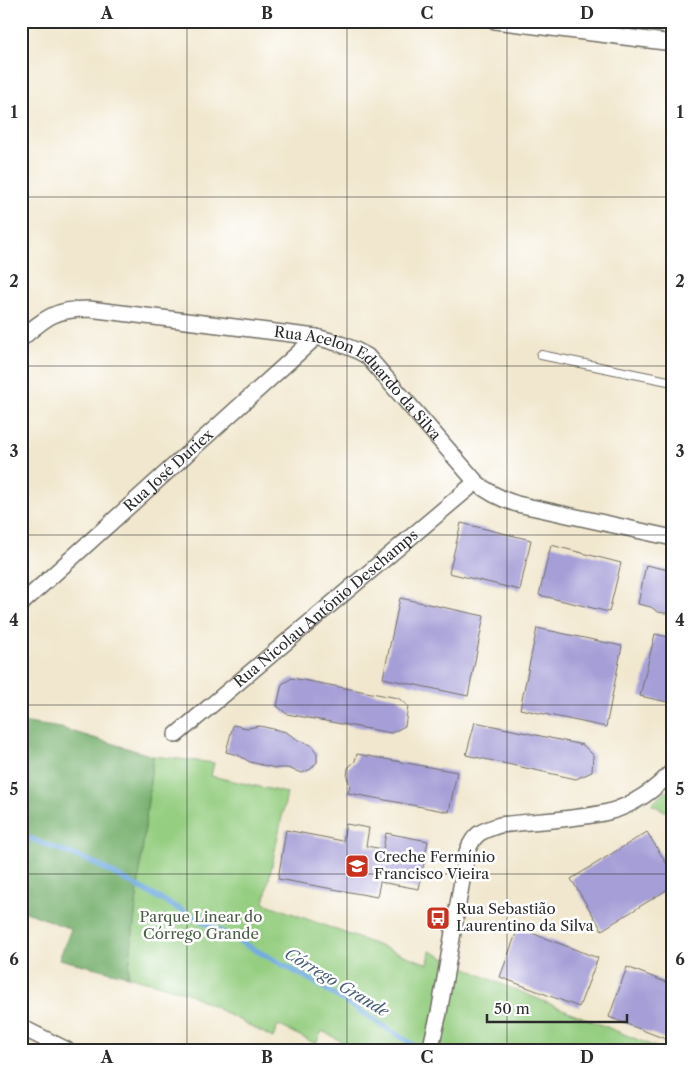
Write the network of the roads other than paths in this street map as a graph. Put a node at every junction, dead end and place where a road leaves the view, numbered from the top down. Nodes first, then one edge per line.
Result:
1 (495, 21) edge
2 (673, 43) edge
3 (316, 337) junction
4 (21, 338) edge
5 (541, 355) dead end
6 (673, 382) edge
7 (476, 482) junction
8 (673, 538) edge
9 (21, 604) edge
10 (176, 735) dead end
11 (673, 770) edge
12 (21, 1027) edge
13 (432, 1045) edge
14 (67, 1050) edge

1 - 2 street
3 - 4 street, Rua Acelon Eduardo da Silva
3 - 7 street, Rua Acelon Eduardo da Silva
3 - 9 street, Rua José Duriex
5 - 6 lane
7 - 8 street, Rua Acelon Eduardo da Silva
7 - 10 street, Rua Nicolau Antônio Deschamps
11 - 13 street
12 - 14 street

